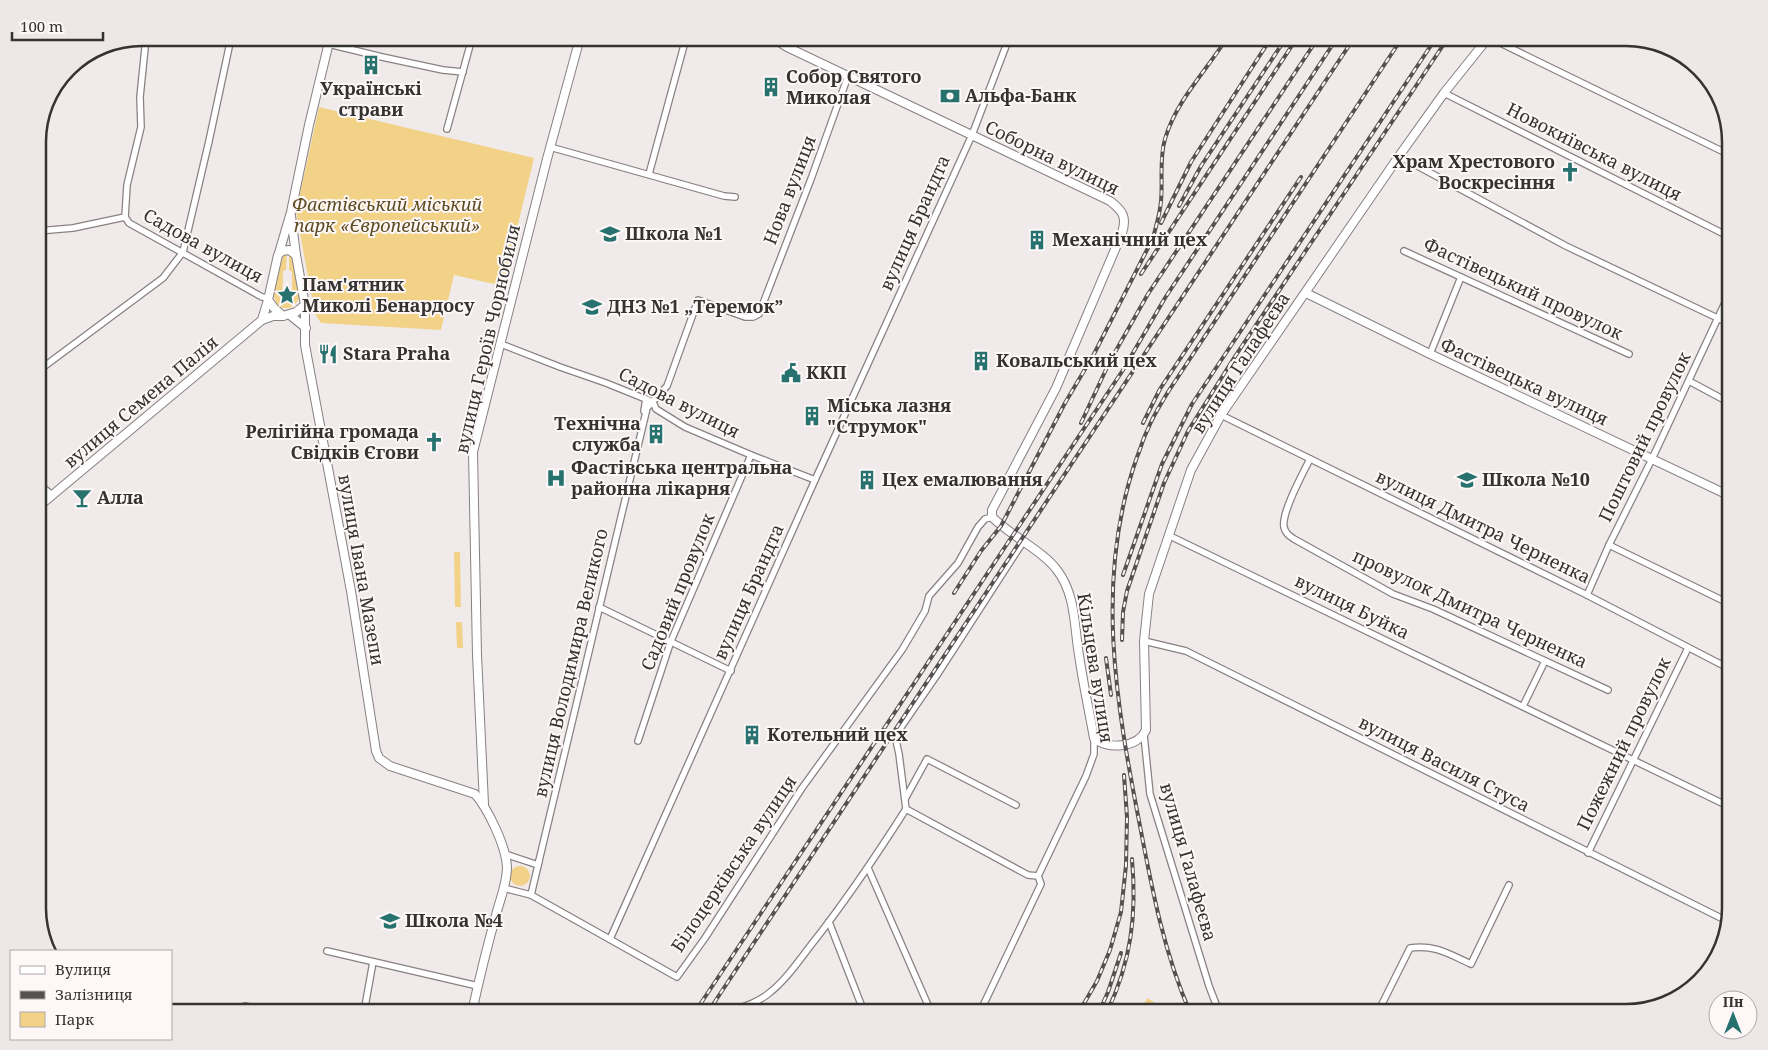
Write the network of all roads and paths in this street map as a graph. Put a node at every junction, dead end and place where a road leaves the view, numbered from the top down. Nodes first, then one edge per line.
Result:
1 (145, 46) edge
2 (230, 46) edge
3 (329, 46) edge
4 (349, 46) edge
5 (470, 46) edge
6 (578, 46) edge
7 (684, 46) edge
8 (787, 46) edge
9 (1007, 46) edge
10 (1482, 46) edge
11 (1505, 46) edge
12 (463, 72) junction
13 (848, 76) junction
14 (1444, 93) junction
15 (447, 129) dead end
16 (972, 135) junction
17 (550, 147) junction
18 (1722, 151) edge
19 (1399, 156) junction
20 (649, 174) junction
21 (735, 197) dead end
22 (291, 212) junction
23 (125, 217) junction
24 (46, 229) edge
25 (1722, 233) edge
26 (1404, 251) dead end
27 (183, 252) junction
28 (279, 253) junction
29 (296, 255) junction
30 (1462, 277) junction
31 (1306, 293) junction
32 (268, 299) junction
33 (305, 305) junction
34 (1722, 311) edge
35 (759, 314) joint
36 (287, 316) junction
37 (1719, 318) junction
38 (262, 320) junction
39 (1722, 320) edge
40 (306, 328) junction
41 (501, 344) junction
42 (1430, 354) junction
43 (1629, 354) dead end
44 (46, 365) edge
45 (1689, 381) junction
46 (646, 399) junction
47 (1722, 399) edge
48 (653, 402) junction
49 (1221, 415) junction
50 (640, 437) junction
51 (751, 455) junction
52 (1310, 459) junction
53 (1652, 459) junction
54 (815, 480) junction
55 (46, 490) edge
56 (1722, 492) edge
57 (52, 495) junction
58 (46, 500) edge
59 (992, 517) junction
60 (1168, 536) junction
61 (1023, 542) junction
62 (1609, 545) junction
63 (1587, 595) junction
64 (1722, 600) edge
65 (599, 607) junction
66 (671, 641) junction
67 (1144, 641) junction
68 (1688, 648) junction
69 (1545, 661) junction
70 (1722, 665) edge
71 (731, 671) junction
72 (1608, 690) dead end
73 (1523, 706) junction
74 (1144, 735) junction
75 (1094, 738) junction
76 (638, 742) dead end
77 (1632, 760) junction
78 (905, 800) junction
79 (1722, 803) edge
80 (484, 804) junction
81 (1016, 805) dead end
82 (906, 809) junction
83 (1588, 853) junction
84 (505, 854) junction
85 (538, 865) junction
86 (868, 868) junction
87 (1038, 876) junction
88 (1509, 885) dead end
89 (504, 888) junction
90 (531, 895) junction
91 (1721, 918) edge
92 (829, 922) junction
93 (610, 939) junction
94 (327, 951) dead end
95 (373, 962) junction
96 (478, 986) junction
97 (365, 1004) edge
98 (474, 1004) edge
99 (752, 1004) edge
100 (861, 1004) edge
101 (928, 1004) edge
102 (984, 1004) edge
103 (1216, 1004) edge
104 (1382, 1004) edge

1 - 23 street
2 - 27 street
3 - 22 main road
4 - 12 street
5 - 12 street
6 - 17 main road, вулиця Героїв Чорнобиля
7 - 20 street
8 - 13 main road, Соборна вулиця
9 - 16 street, вулиця Брандта
10 - 14 main road, вулиця Галафеєва
11 - 18 street
12 - 15 street
13 - 16 main road, Соборна вулиця
13 - 35 street, Нова вулиця
14 - 19 main road, вулиця Галафеєва
14 - 25 street, Новокиївська вулиця
16 - 54 street, вулиця Брандта
16 - 59 main road, Соборна вулиця
17 - 20 street
17 - 41 main road, вулиця Героїв Чорнобиля
19 - 31 main road, вулиця Галафеєва
19 - 37 street
20 - 21 street
22 - 28 main road
22 - 29 main road
23 - 24 street
23 - 27 street, Садова вулиця
26 - 30 street, Фастівецький провулок
27 - 32 street, Садова вулиця
27 - 44 street
28 - 29 main road
28 - 32 main road
29 - 33 main road, вулиця Івана Мазепи
30 - 42 street
30 - 43 street, Фастівецький провулок
31 - 42 main road, Фастівецька вулиця
31 - 49 main road, вулиця Галафеєва
32 - 36 main road
32 - 38 main road
33 - 36 main road
33 - 40 main road, вулиця Івана Мазепи
34 - 37 street, Поштовий провулок
35 - 48 street, вулиця Володимира Великого
36 - 38 main road, вулиця Семена Палія
36 - 40 main road
37 - 39 street
37 - 45 street, Поштовий провулок
38 - 57 main road, вулиця Семена Палія
40 - 80 main road, вулиця Івана Мазепи
41 - 46 street, Садова вулиця
41 - 80 main road, вулиця Героїв Чорнобиля
42 - 53 main road, Фастівецька вулиця
45 - 47 street
45 - 53 street, Поштовий провулок
46 - 48 street, Садова вулиця
46 - 50 street, вулиця Володимира Великого
48 - 50 street, вулиця Володимира Великого
48 - 51 street, Садова вулиця
49 - 52 street, вулиця Дмитра Черненка
49 - 60 main road, вулиця Галафеєва
50 - 65 street, вулиця Володимира Великого
51 - 54 street, Садова вулиця
51 - 66 street, Садовий провулок
52 - 63 street, вулиця Дмитра Черненка
52 - 69 street, провулок Дмитра Черненка
53 - 56 main road, Фастівецька вулиця
53 - 62 street, Поштовий провулок
54 - 71 street, вулиця Брандта
55 - 57 street
57 - 58 main road, вулиця Семена Палія
59 - 61 main road, Кільцева вулиця
59 - 93 street, Білоцерківська вулиця
60 - 67 main road, вулиця Галафеєва
60 - 73 street, вулиця Буйка
61 - 75 main road, Кільцева вулиця
61 - 78 street
62 - 63 street, Поштовий провулок
62 - 64 street
63 - 68 street, вулиця Дмитра Черненка
65 - 66 street
65 - 85 street, вулиця Володимира Великого
66 - 71 street
66 - 76 street, Садовий провулок
67 - 74 main road, вулиця Галафеєва
67 - 83 street, вулиця Василя Стуса
68 - 70 street, вулиця Дмитра Черненка
68 - 77 street, Пожежний провулок
69 - 72 street, провулок Дмитра Черненка
69 - 73 street
71 - 93 street, вулиця Брандта
73 - 77 street, вулиця Буйка
74 - 75 main road
74 - 103 street, вулиця Галафеєва
75 - 87 street, Кільцева вулиця
77 - 79 street, вулиця Буйка
77 - 83 street, Пожежний провулок
78 - 81 street
78 - 82 street
80 - 84 main road
82 - 86 street
82 - 87 street
83 - 91 street, вулиця Василя Стуса
84 - 85 street
84 - 89 main road
85 - 90 street, вулиця Володимира Великого
86 - 92 street
86 - 101 street
87 - 102 street, Кільцева вулиця
88 - 104 street
89 - 90 street, Білоцерківська вулиця
89 - 96 main road
90 - 93 street, Білоцерківська вулиця
92 - 99 street
92 - 100 street
94 - 95 street
95 - 96 street
95 - 97 street
96 - 98 main road

